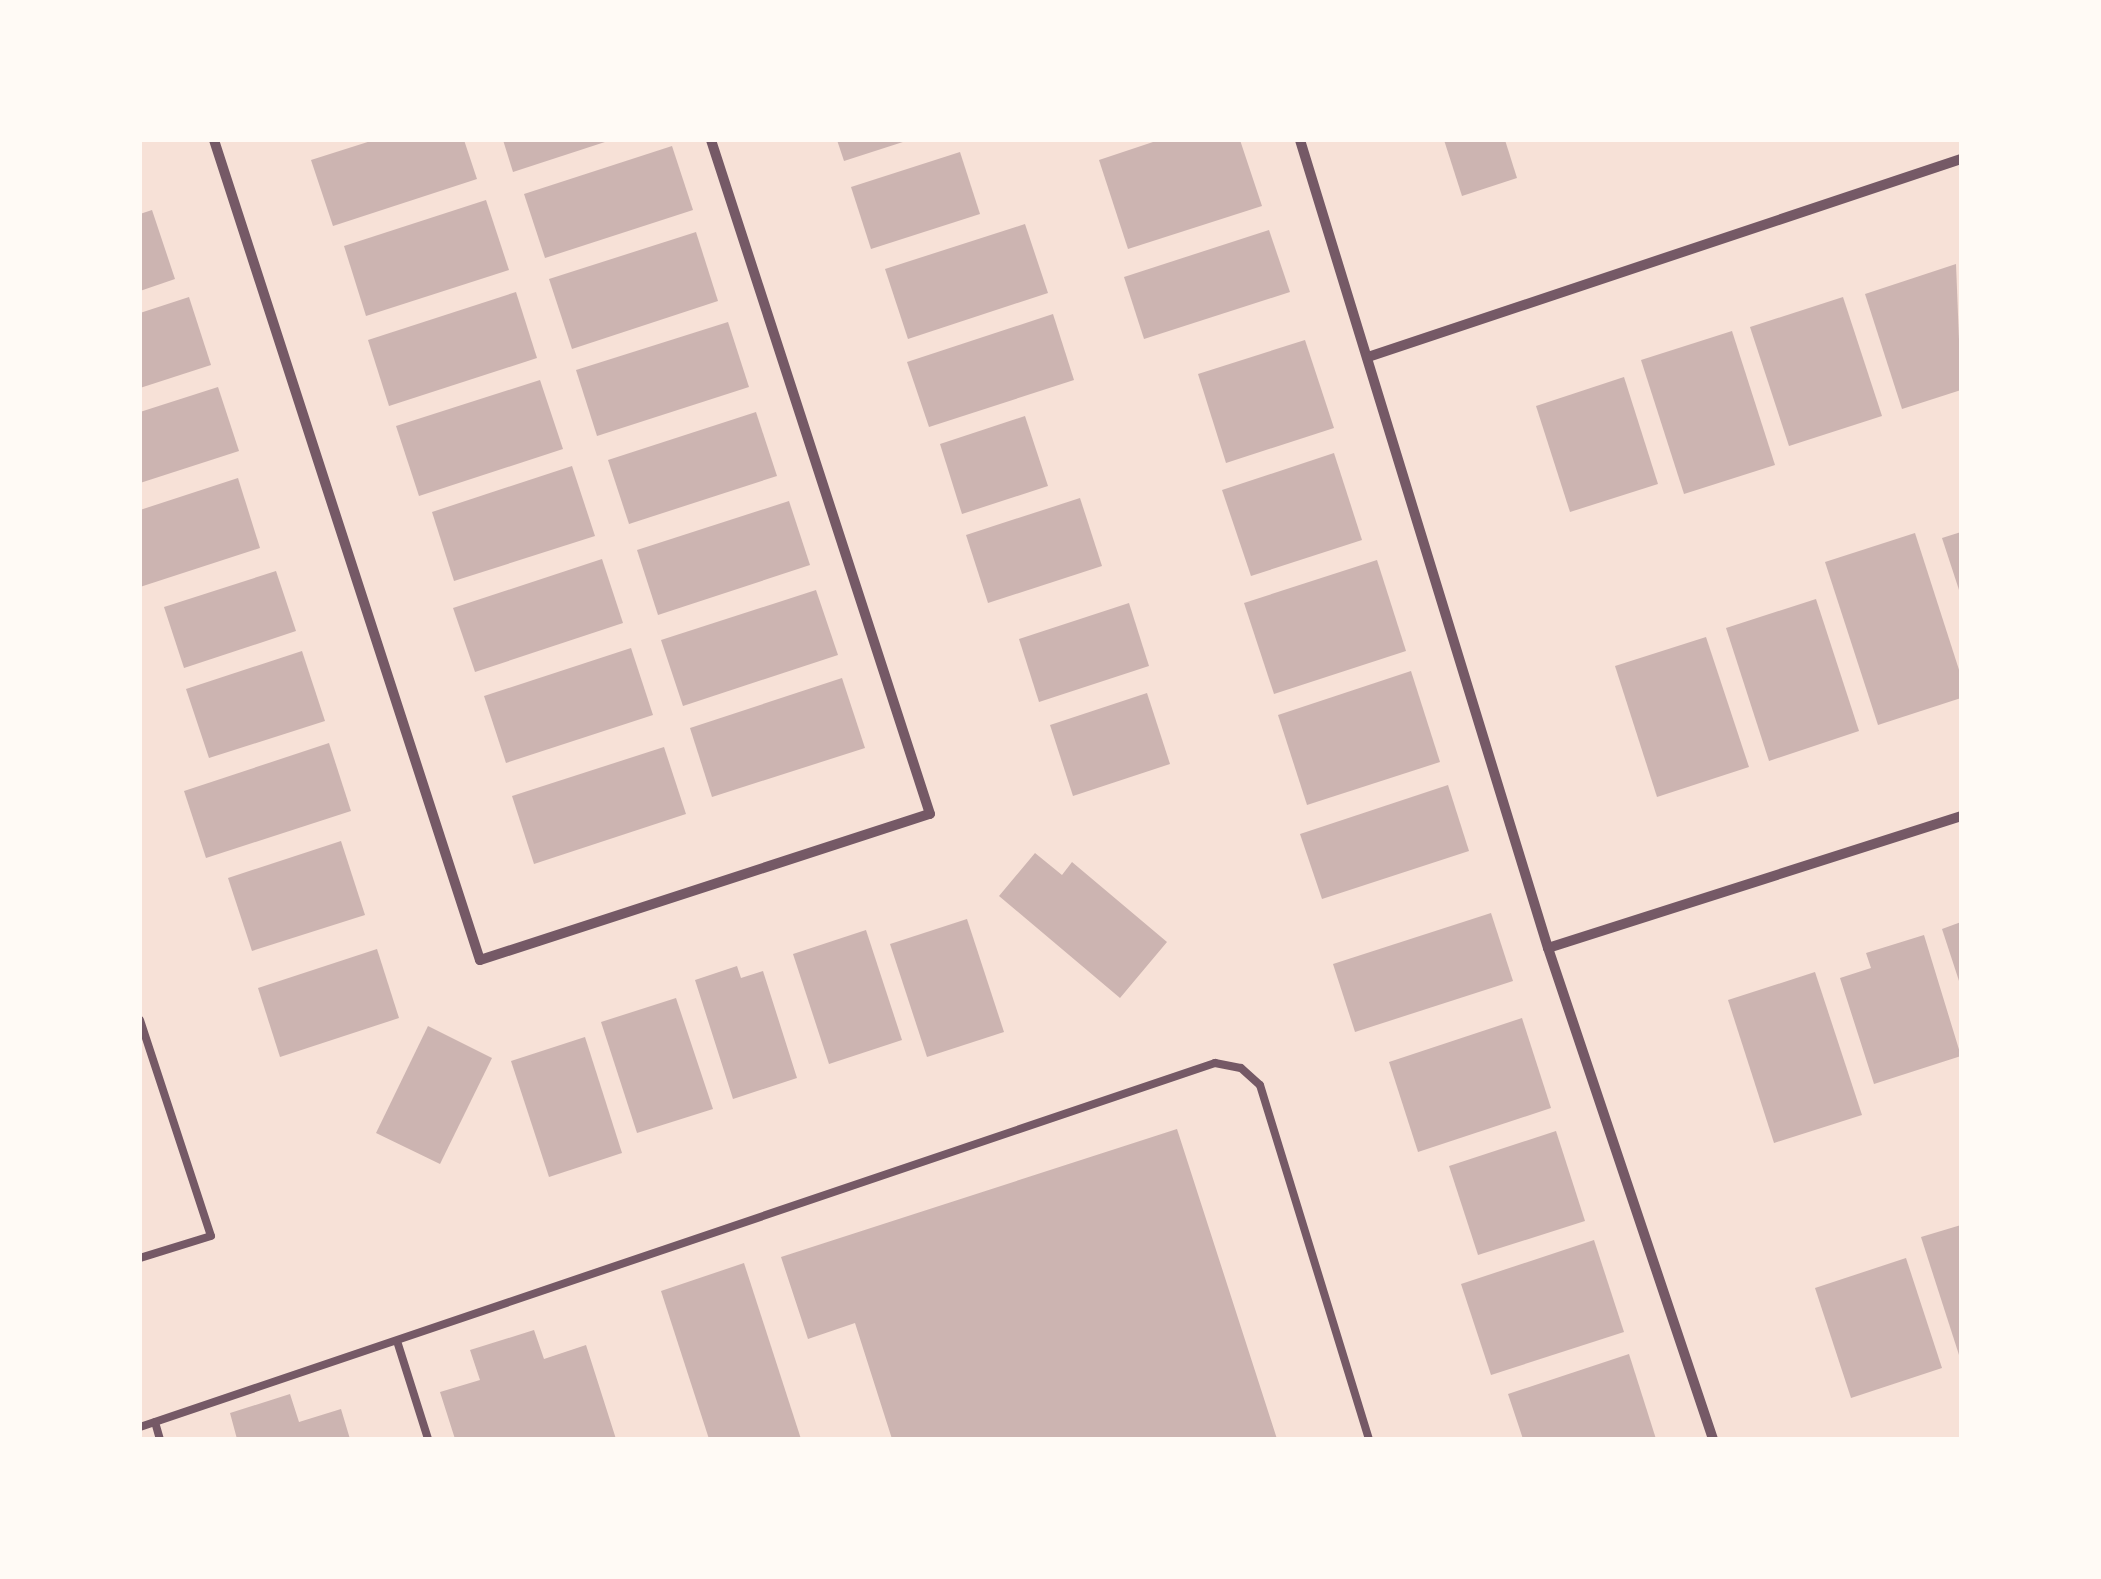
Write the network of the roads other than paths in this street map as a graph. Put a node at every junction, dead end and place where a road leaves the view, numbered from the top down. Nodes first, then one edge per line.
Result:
1 (214, 140) edge
2 (711, 140) edge
3 (1300, 140) edge
4 (1961, 158) edge
5 (1371, 356) junction
6 (1961, 816) edge
7 (1548, 948) junction
8 (140, 1020) edge
9 (140, 1258) edge
10 (398, 1340) junction
11 (155, 1422) junction
12 (140, 1428) edge
13 (160, 1439) edge
14 (428, 1439) edge
15 (1369, 1439) edge
16 (1713, 1439) edge

1 - 2 street
3 - 5 street
4 - 5 street
5 - 7 street
6 - 7 street
7 - 16 street
8 - 9 lane
10 - 11 lane
10 - 14 lane
10 - 15 lane
11 - 12 lane
11 - 13 lane

